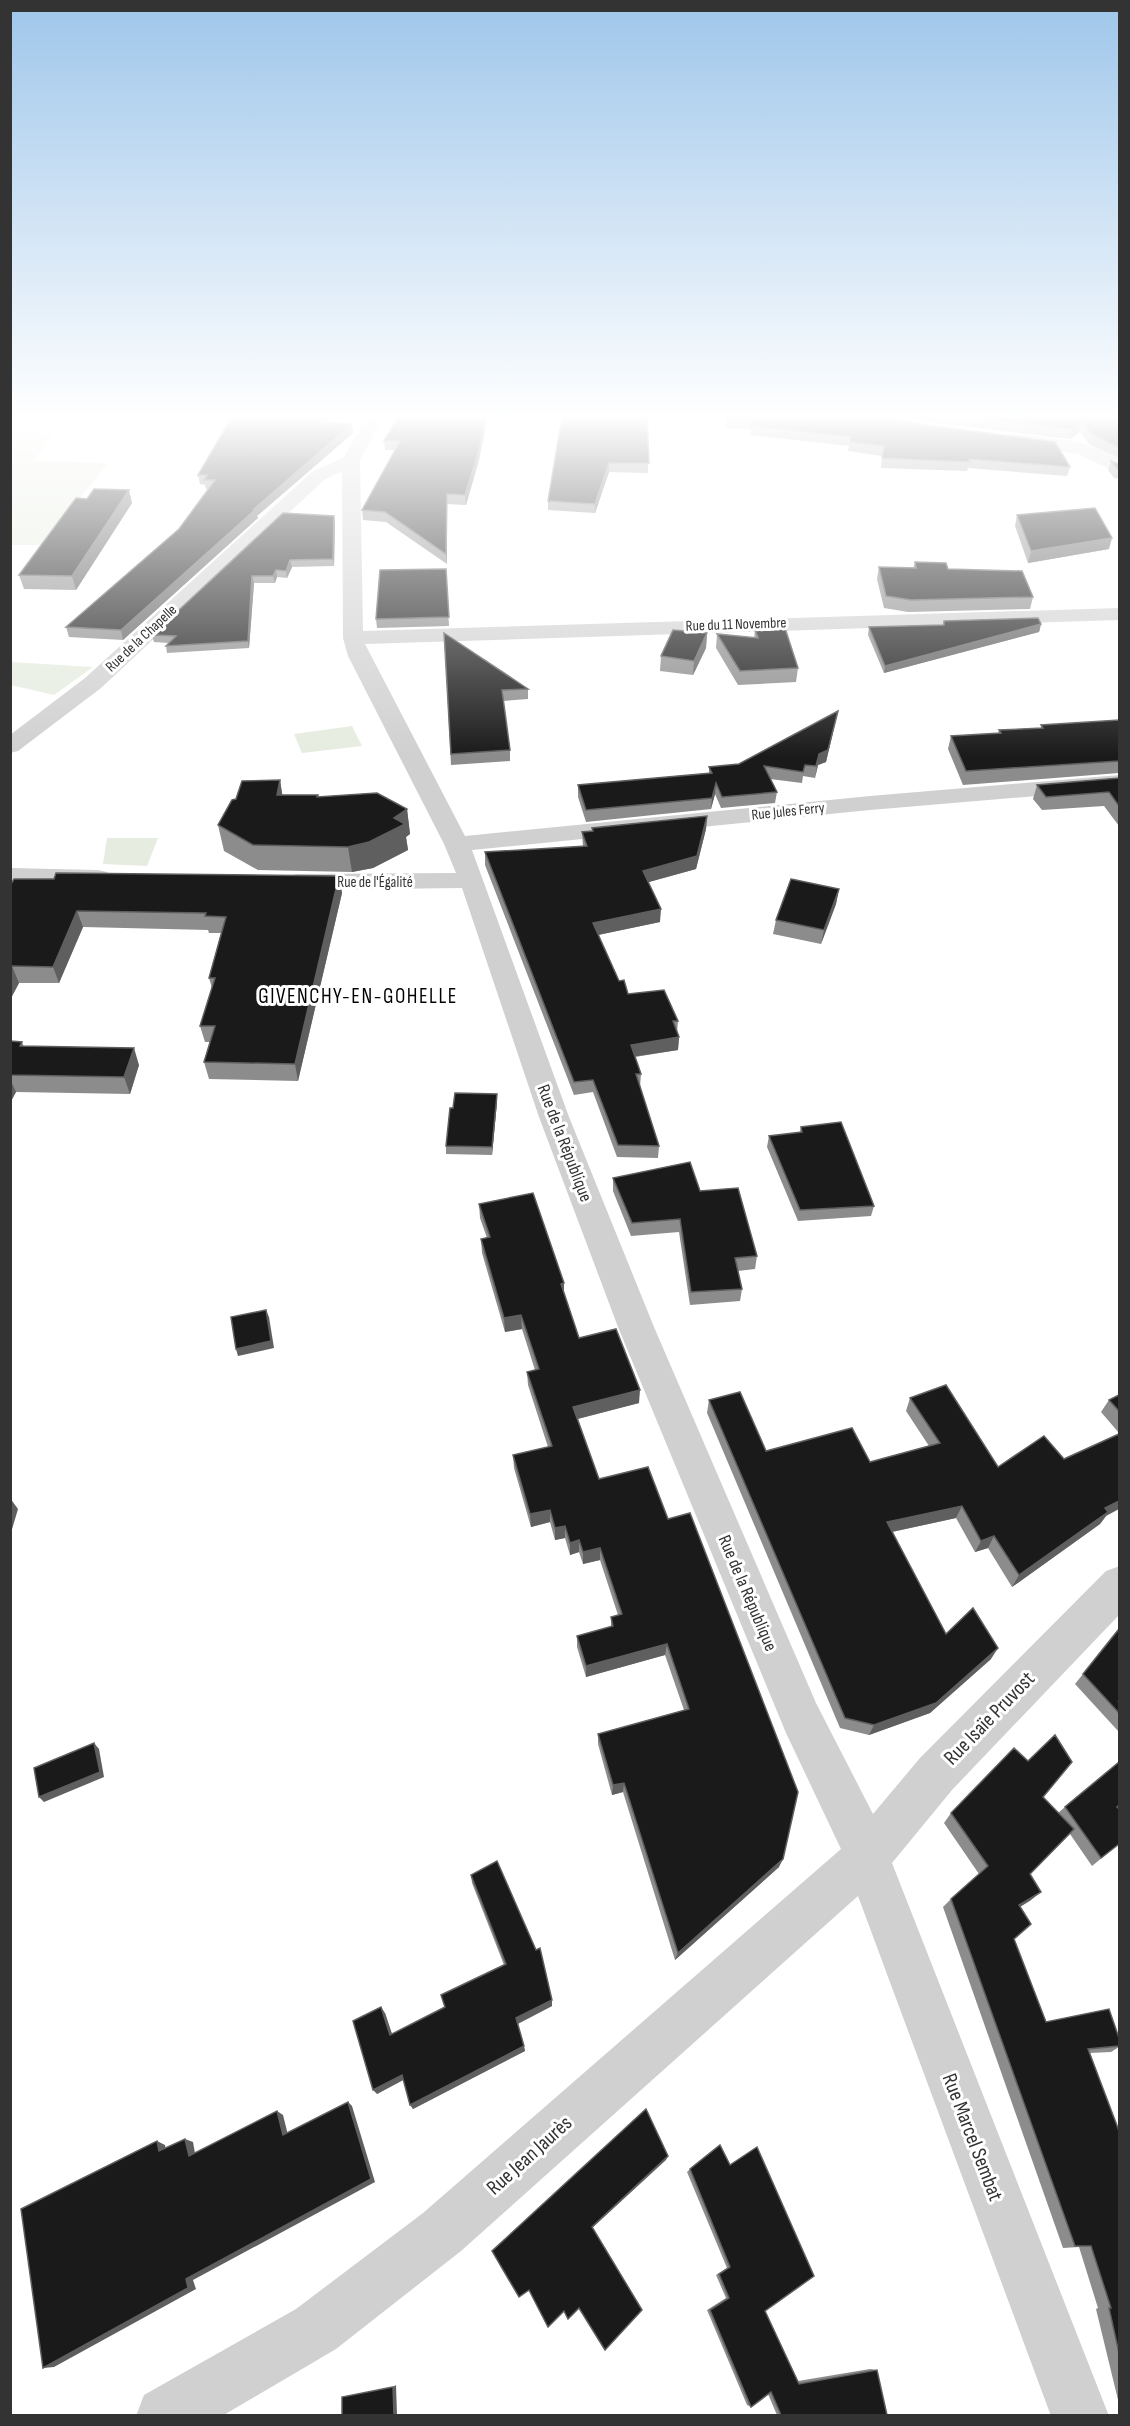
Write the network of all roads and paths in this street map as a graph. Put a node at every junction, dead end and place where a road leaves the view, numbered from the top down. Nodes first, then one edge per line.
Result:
1 (259, 530) edge
2 (352, 530) edge
3 (1119, 614) edge
4 (353, 638) junction
5 (10, 746) edge
6 (1119, 782) edge
7 (457, 844) junction
8 (10, 876) edge
9 (123, 879) edge
10 (272, 881) edge
11 (461, 881) junction
12 (1119, 1585) edge
13 (866, 1858) junction
14 (165, 2415) edge
15 (1080, 2415) edge

1 - 5 street, Rue de la Chapelle
2 - 4 street, Rue de la République
3 - 4 street, Rue du 11 Novembre
4 - 7 street, Rue de la République
6 - 7 street, Rue Jules Ferry
7 - 11 street, Rue de la République
8 - 9 street
10 - 11 street, Rue de l'Égalité
11 - 13 street, Rue de la République
12 - 13 street, Rue Isaïe Pruvost
13 - 14 street, Rue Jean Jaurès
13 - 15 street, Rue Marcel Sembat

